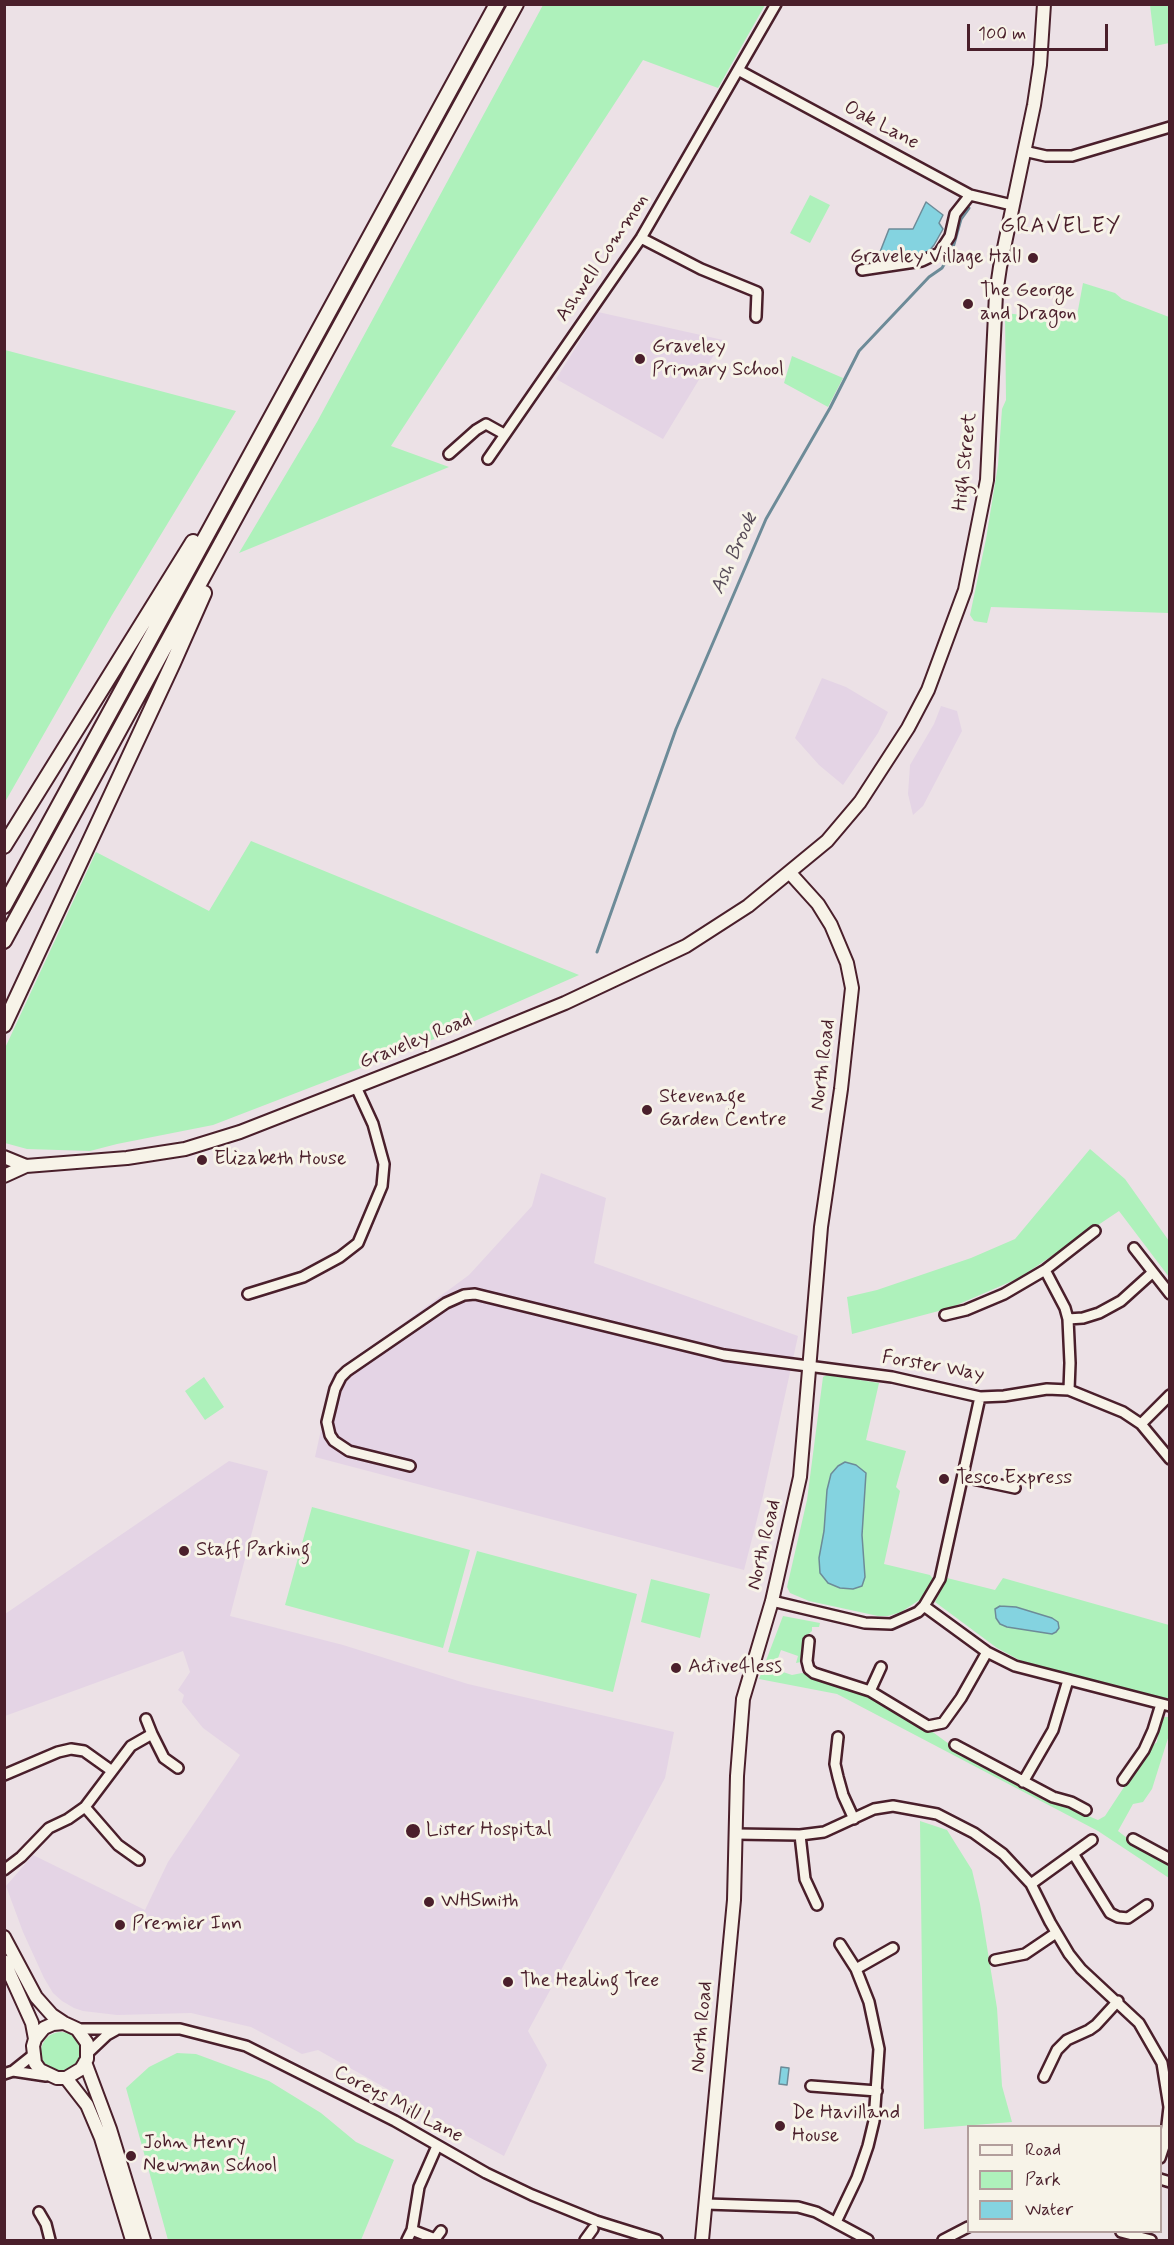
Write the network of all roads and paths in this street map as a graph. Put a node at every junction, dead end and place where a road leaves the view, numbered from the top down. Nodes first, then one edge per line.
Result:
1 (497, 4) edge
2 (516, 4) edge
3 (776, 4) edge
4 (1044, 4) edge
5 (738, 70) junction
6 (1170, 128) edge
7 (1024, 151) junction
8 (970, 195) junction
9 (1012, 204) junction
10 (641, 238) junction
11 (862, 270) dead end
12 (756, 317) dead end
13 (504, 434) junction
14 (449, 454) dead end
15 (488, 459) dead end
16 (231, 489) junction
17 (225, 538) junction
18 (4, 846) edge
19 (790, 873) junction
20 (4, 906) edge
21 (4, 941) edge
22 (4, 1025) edge
23 (356, 1087) junction
24 (4, 1157) edge
25 (26, 1166) junction
26 (4, 1176) edge
27 (1095, 1231) dead end
28 (1134, 1248) dead end
29 (1045, 1270) junction
30 (1152, 1274) junction
31 (248, 1294) dead end
32 (1170, 1294) edge
33 (945, 1315) dead end
34 (1068, 1319) junction
35 (809, 1365) junction
36 (1069, 1390) junction
37 (1170, 1395) edge
38 (980, 1397) junction
39 (1141, 1424) junction
40 (1170, 1459) edge
41 (410, 1466) dead end
42 (963, 1477) junction
43 (1015, 1488) dead end
44 (772, 1601) junction
45 (924, 1606) junction
46 (809, 1641) dead end
47 (987, 1652) junction
48 (881, 1667) dead end
49 (1068, 1680) junction
50 (870, 1691) junction
51 (1165, 1705) edge
52 (146, 1719) dead end
53 (152, 1734) junction
54 (838, 1737) dead end
55 (955, 1745) dead end
56 (178, 1768) dead end
57 (112, 1770) junction
58 (4, 1775) edge
59 (1123, 1780) dead end
60 (1023, 1782) junction
61 (85, 1807) junction
62 (1086, 1810) dead end
63 (854, 1819) junction
64 (735, 1834) junction
65 (800, 1835) junction
66 (1133, 1839) dead end
67 (1092, 1840) dead end
68 (1074, 1855) junction
69 (1170, 1859) edge
70 (139, 1860) dead end
71 (5, 1867) edge
72 (1031, 1884) junction
73 (817, 1905) dead end
74 (1147, 1905) dead end
75 (1056, 1933) junction
76 (4, 1937) edge
77 (840, 1944) dead end
78 (893, 1948) dead end
79 (995, 1960) dead end
80 (4, 1961) edge
81 (856, 1969) junction
82 (1118, 2001) junction
83 (64, 2023) junction
84 (77, 2029) junction
85 (116, 2030) junction
86 (35, 2039) junction
87 (33, 2055) junction
88 (87, 2058) junction
89 (9, 2072) edge
90 (52, 2077) junction
91 (1044, 2077) dead end
92 (66, 2078) junction
93 (811, 2086) dead end
94 (877, 2091) junction
95 (1169, 2107) edge
96 (437, 2146) junction
97 (1162, 2154) edge
98 (706, 2204) junction
99 (39, 2212) dead end
100 (836, 2222) junction
101 (967, 2228) edge
102 (593, 2229) dead end
103 (412, 2230) junction
104 (1134, 2233) edge
105 (437, 2237) edge
106 (50, 2241) edge
107 (132, 2241) edge
108 (144, 2241) edge
109 (407, 2241) edge
110 (585, 2241) edge
111 (657, 2241) edge
112 (702, 2241) edge
113 (868, 2241) edge
114 (943, 2241) edge
115 (1151, 2241) edge

1 - 16 highway
2 - 17 highway
3 - 5 street, Ashwell Common
4 - 7 main road, High Street
5 - 8 street, Oak Lane
5 - 10 street, Ashwell Common
6 - 7 street
7 - 9 main road, High Street
8 - 9 street, Oak Lane
8 - 11 street
9 - 19 main road, High Street
10 - 12 street
10 - 13 street, Ashwell Common
13 - 14 street
13 - 15 street, Ashwell Common
16 - 18 highway
16 - 20 highway
17 - 21 highway
17 - 22 highway
19 - 23 main road, Graveley Road
19 - 35 main road, North Road
23 - 25 main road, Graveley Road
23 - 31 street
24 - 25 main road, Graveley Road
25 - 26 main road, Graveley Road
27 - 29 street
28 - 30 street
29 - 33 street
29 - 34 street
30 - 32 street
30 - 34 street
34 - 36 street
35 - 38 street, Forster Way
35 - 41 street, Forster Way
35 - 44 main road, North Road
36 - 38 street, Forster Way
36 - 39 street, Forster Way
37 - 39 street
38 - 42 street
39 - 40 street, Forster Way
42 - 43 street
42 - 45 street
44 - 45 street
44 - 64 main road, North Road
45 - 47 street
46 - 50 street
47 - 49 street
47 - 50 street
48 - 50 street
49 - 51 street
49 - 60 street
51 - 59 street
52 - 53 street
53 - 56 street
53 - 57 street
54 - 63 street
55 - 60 street
57 - 58 street
57 - 61 street
60 - 62 street
61 - 70 street
61 - 71 street
63 - 65 street
63 - 72 street
64 - 65 street
64 - 98 main road, North Road
65 - 73 street
66 - 69 street
67 - 68 street
68 - 72 street
68 - 74 street
72 - 75 street
75 - 79 street
75 - 82 street
76 - 83 main road
77 - 81 street
78 - 81 street
80 - 86 main road
81 - 94 street
82 - 91 street
82 - 95 street
83 - 84 main road
83 - 86 main road
84 - 85 street, Coreys Mill Lane
84 - 88 main road
85 - 88 street
85 - 96 street, Coreys Mill Lane
86 - 87 main road
87 - 89 street
87 - 90 main road
88 - 92 main road
88 - 108 main road
89 - 90 street
90 - 92 main road
92 - 107 main road
93 - 94 street
94 - 100 street
95 - 97 street
96 - 103 street
96 - 111 street, Coreys Mill Lane
98 - 100 street
98 - 112 main road, North Road
99 - 106 street
100 - 113 street
101 - 114 street
102 - 110 street
103 - 105 street
103 - 109 street
104 - 115 street

